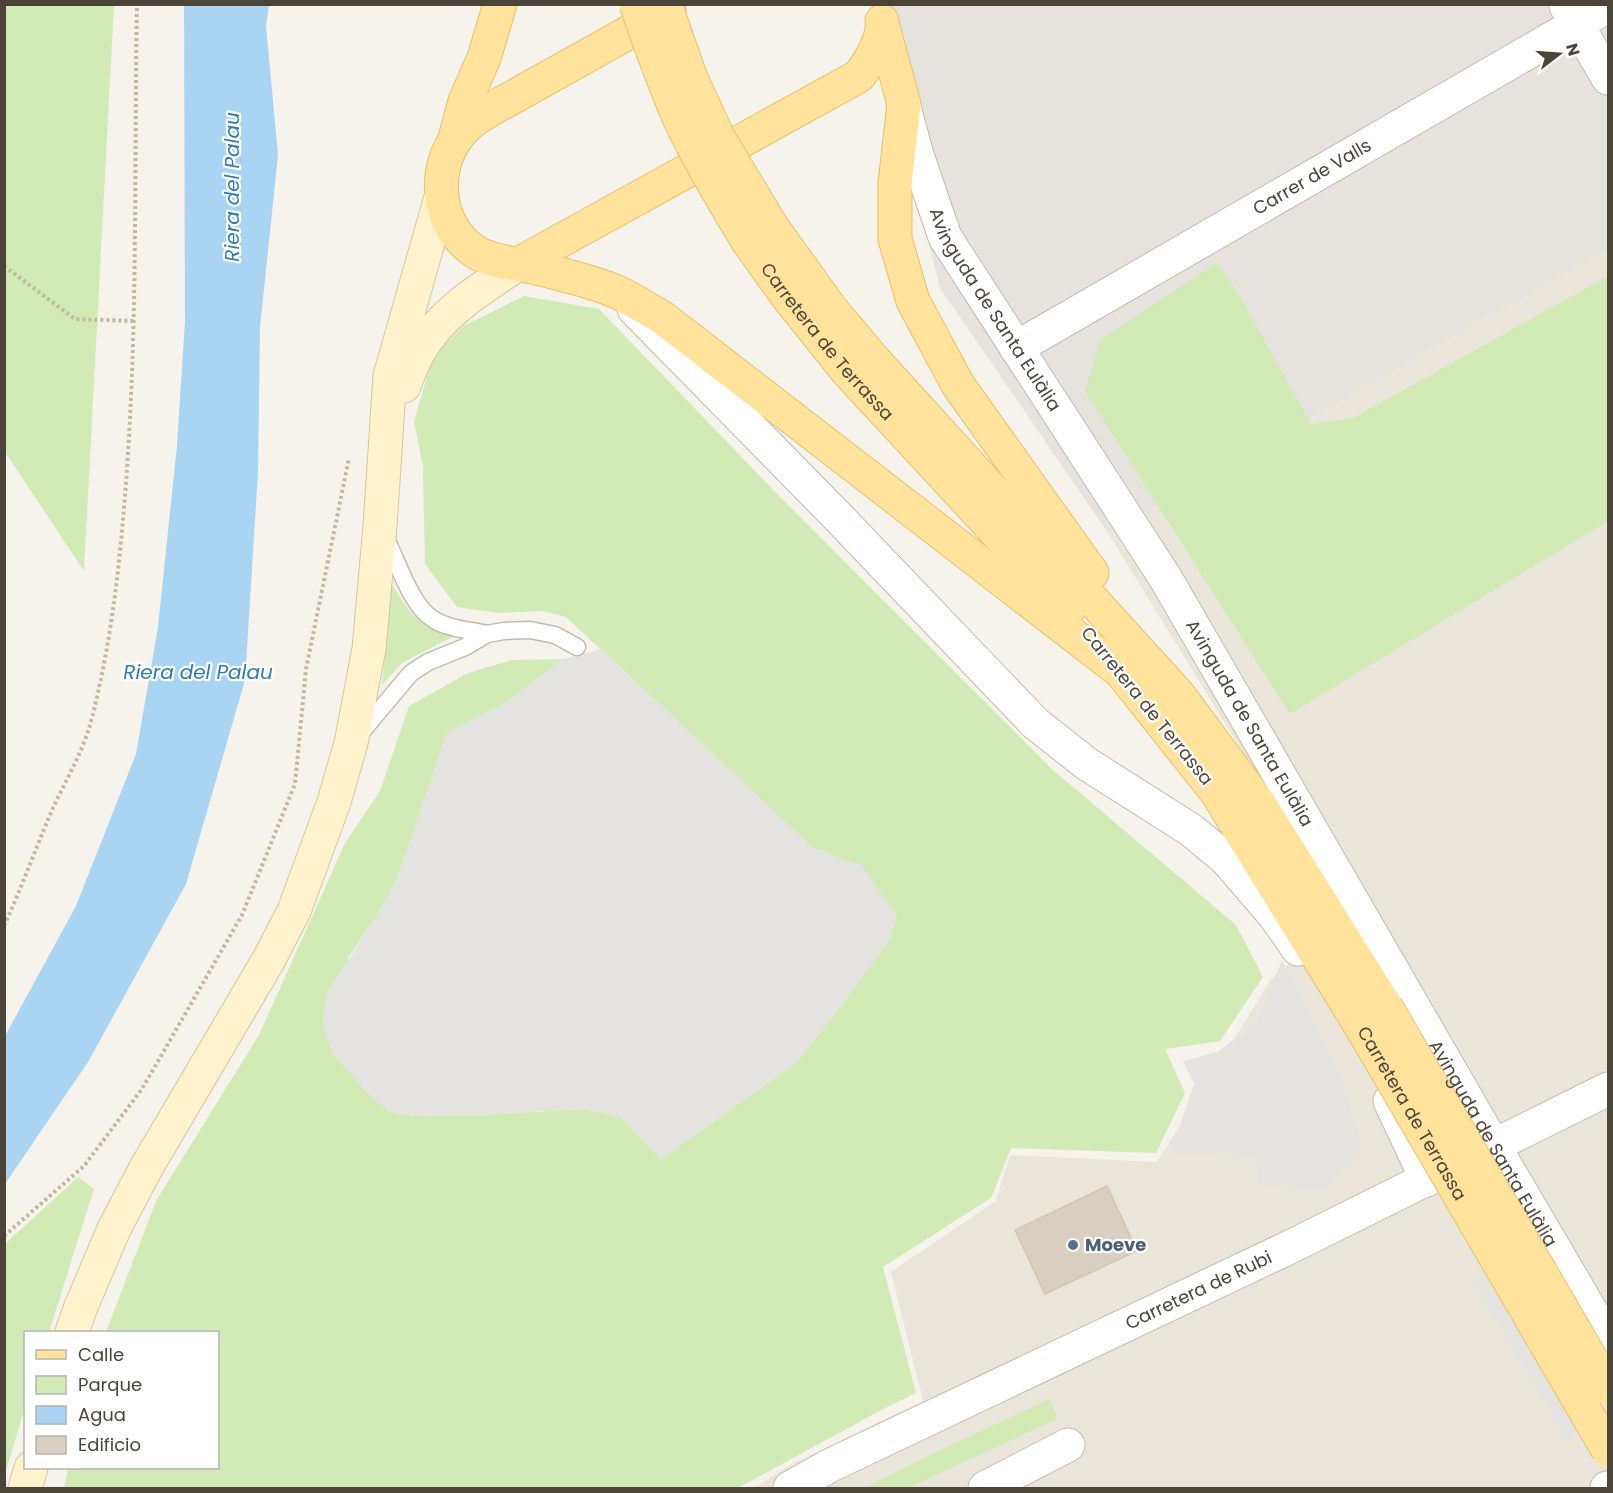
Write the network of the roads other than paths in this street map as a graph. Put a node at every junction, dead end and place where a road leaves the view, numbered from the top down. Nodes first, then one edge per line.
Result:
1 (500, 4) edge
2 (636, 4) edge
3 (665, 4) edge
4 (678, 4) edge
5 (1608, 6) edge
6 (1571, 14) edge
7 (881, 16) edge
8 (1608, 78) edge
9 (904, 104) junction
10 (453, 143) junction
11 (441, 197) junction
12 (760, 235) junction
13 (520, 264) junction
14 (619, 293) junction
15 (1016, 348) junction
16 (386, 433) junction
17 (380, 526) junction
18 (488, 634) junction
19 (577, 647) dead end
20 (1125, 675) junction
21 (1178, 694) junction
22 (351, 743) junction
23 (1608, 1089) edge
24 (1494, 1146) junction
25 (1427, 1180) junction
26 (72, 1331) edge
27 (1608, 1340) edge
28 (1608, 1388) edge
29 (1068, 1445) dead end
30 (1608, 1450) edge
31 (30, 1469) edge
32 (25, 1488) edge
33 (790, 1488) edge
34 (985, 1488) edge

1 - 10 main road
2 - 12 main road, Carretera de Terrassa, bridge
3 - 12 main road, Carretera de Terrassa, bridge
4 - 10 main road
5 - 6 street, Carrer de Valls
6 - 8 street
6 - 15 street, Carrer de Valls
7 - 9 main road
7 - 13 main road
9 - 15 street, Avinguda de Santa Eulàlia
9 - 21 main road
10 - 11 main road
11 - 13 main road
11 - 16 main road
12 - 20 main road, Carretera de Terrassa
12 - 21 main road, Carretera de Terrassa
13 - 14 main road
13 - 16 main road
14 - 20 main road
14 - 25 street
15 - 24 street, Avinguda de Santa Eulàlia
16 - 17 main road
17 - 18 lane
17 - 22 main road
18 - 19 lane
18 - 22 lane
20 - 30 main road, Carretera de Terrassa, bridge
21 - 28 main road, Carretera de Terrassa, bridge
22 - 26 main road
23 - 24 street, Carretera de Rubi
24 - 25 street, Carretera de Rubi
24 - 27 street, Avinguda de Santa Eulàlia
25 - 33 street, Carretera de Rubi
29 - 34 street
31 - 32 main road

